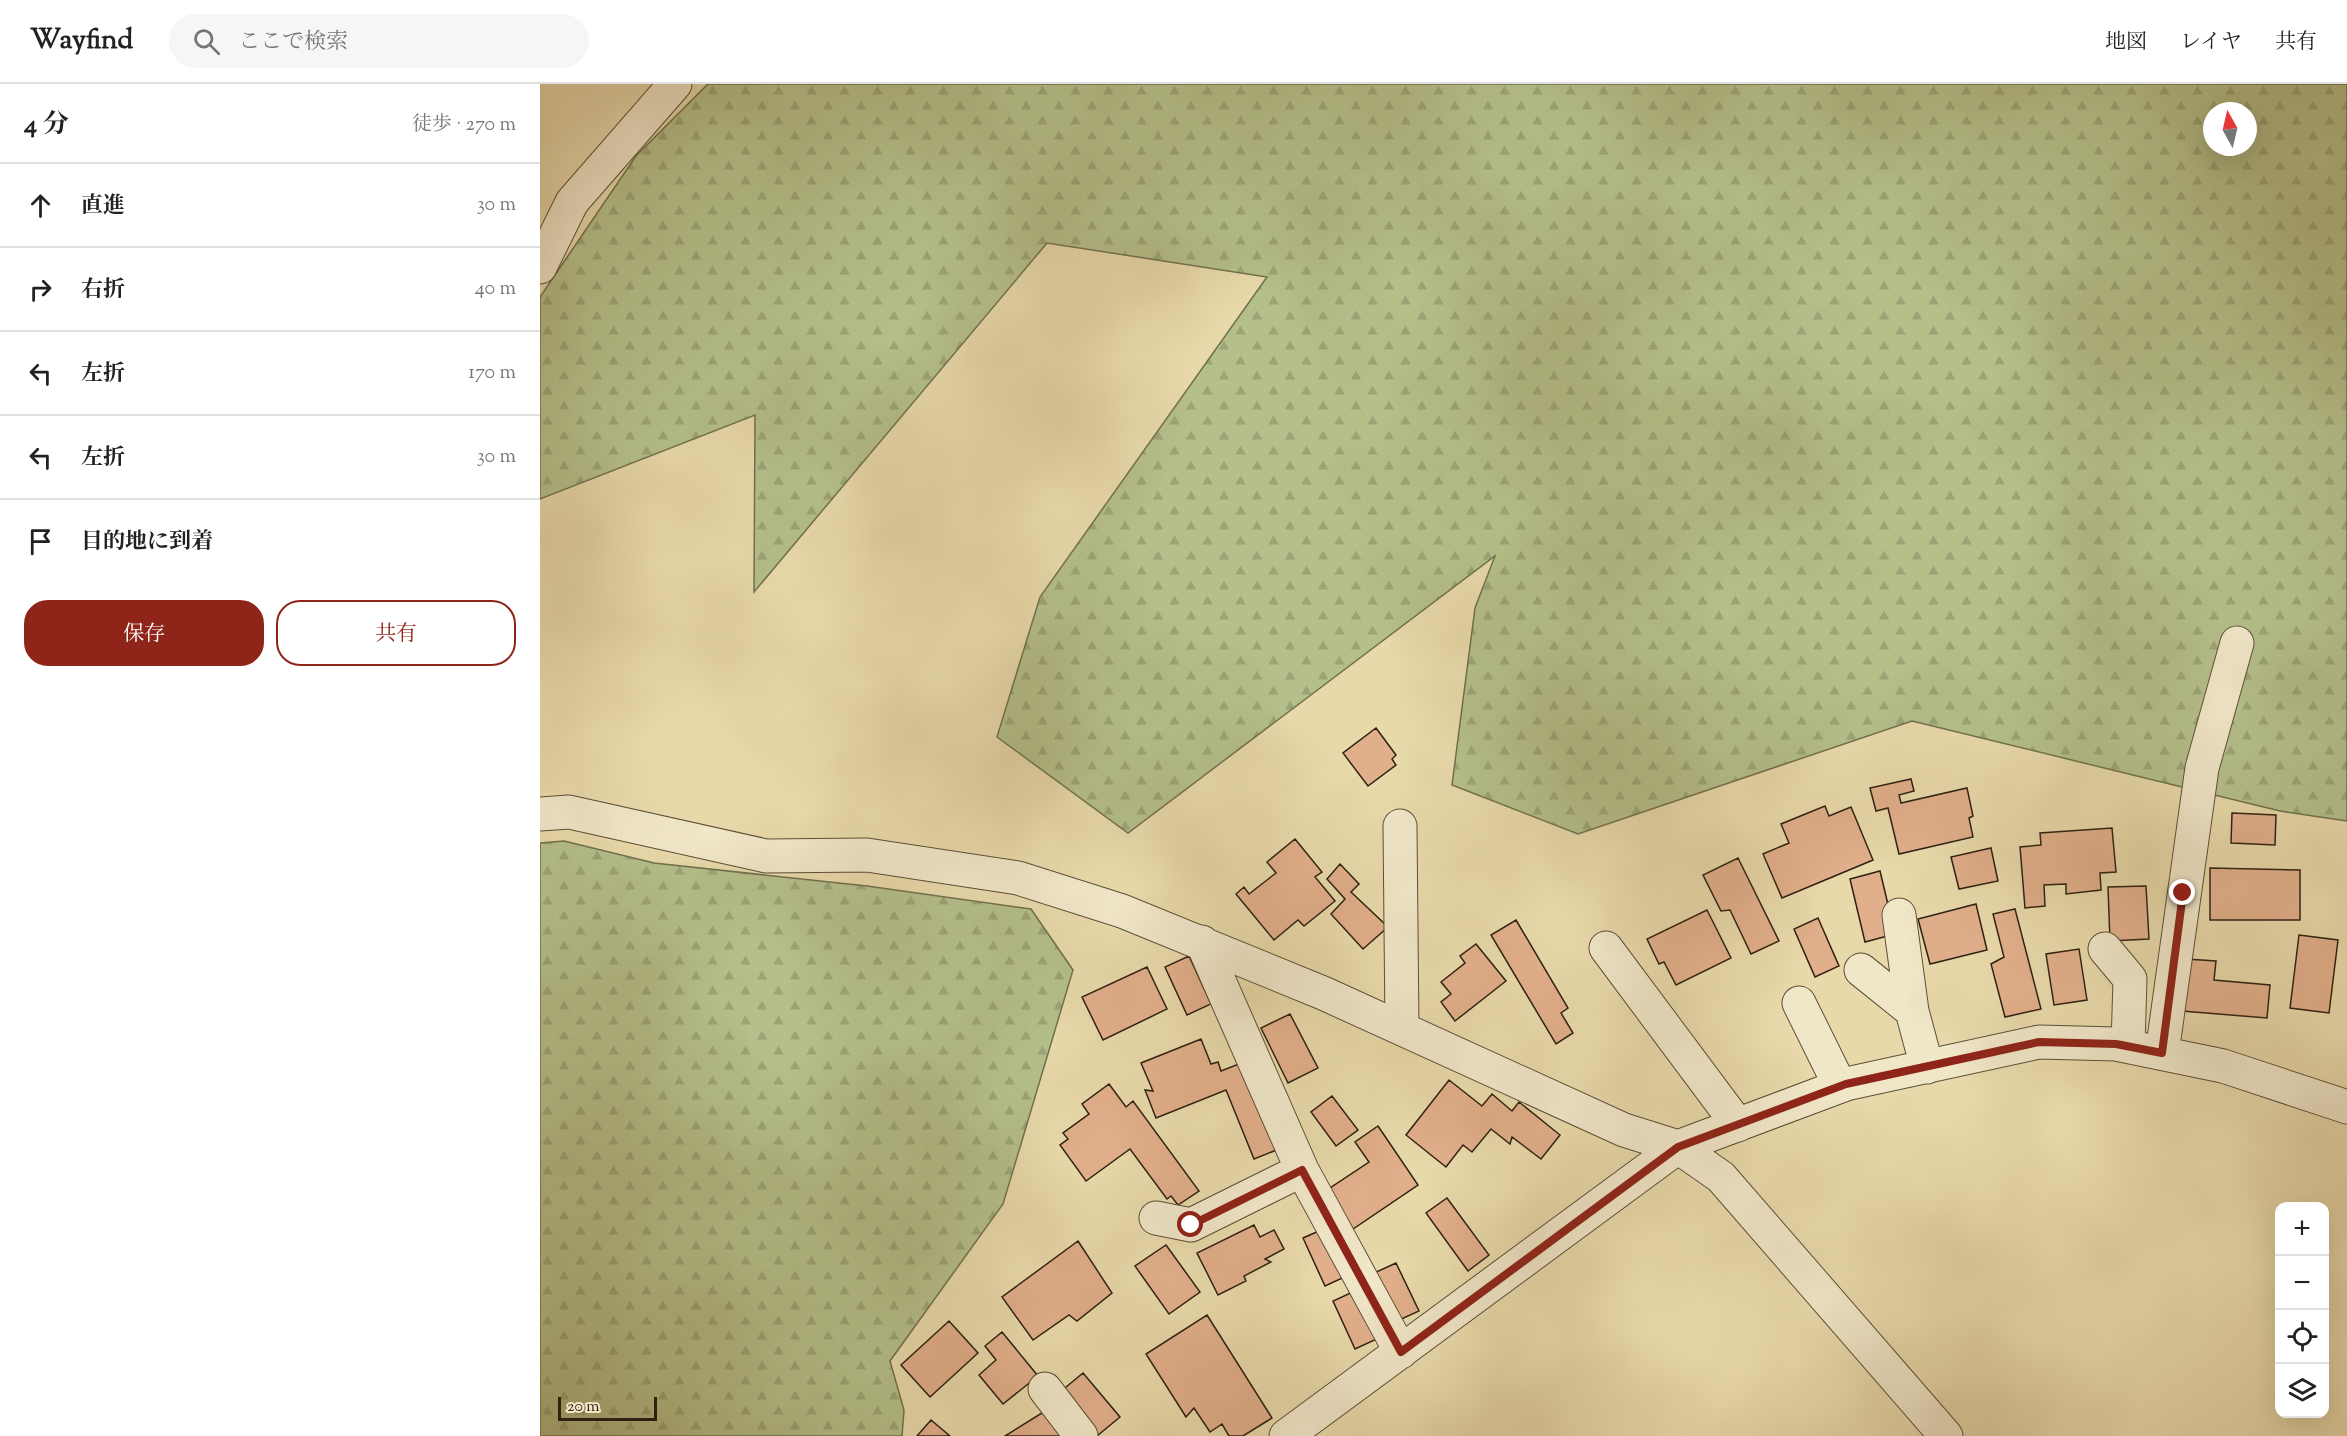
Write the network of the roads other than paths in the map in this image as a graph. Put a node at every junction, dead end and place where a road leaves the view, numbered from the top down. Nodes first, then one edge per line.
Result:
1 (675, 84) edge
2 (540, 267) edge
3 (2237, 643) dead end
4 (540, 814) edge
5 (1400, 826) dead end
6 (1899, 915) dead end
7 (1202, 942) junction
8 (1606, 948) dead end
9 (2104, 949) dead end
10 (1861, 970) dead end
11 (1799, 1003) dead end
12 (1912, 1011) junction
13 (1402, 1029) junction
14 (2128, 1046) junction
15 (2162, 1053) junction
16 (1927, 1067) junction
17 (1840, 1086) junction
18 (2347, 1107) edge
19 (1738, 1125) junction
20 (1678, 1147) junction
21 (1302, 1170) junction
22 (1156, 1218) dead end
23 (1401, 1352) junction
24 (1045, 1389) dead end
25 (1081, 1436) edge
26 (1286, 1436) edge
27 (1946, 1436) edge

1 - 2 street
3 - 15 street
4 - 7 street
5 - 13 street
6 - 12 street
7 - 13 street
7 - 21 street
8 - 19 street
9 - 14 street
10 - 12 street
11 - 17 street
12 - 16 street
13 - 20 street
14 - 15 street
14 - 16 street
15 - 18 street
16 - 17 street
17 - 19 street
19 - 20 street
20 - 23 street
20 - 27 street
21 - 22 street
21 - 23 street
23 - 26 street
24 - 25 street

